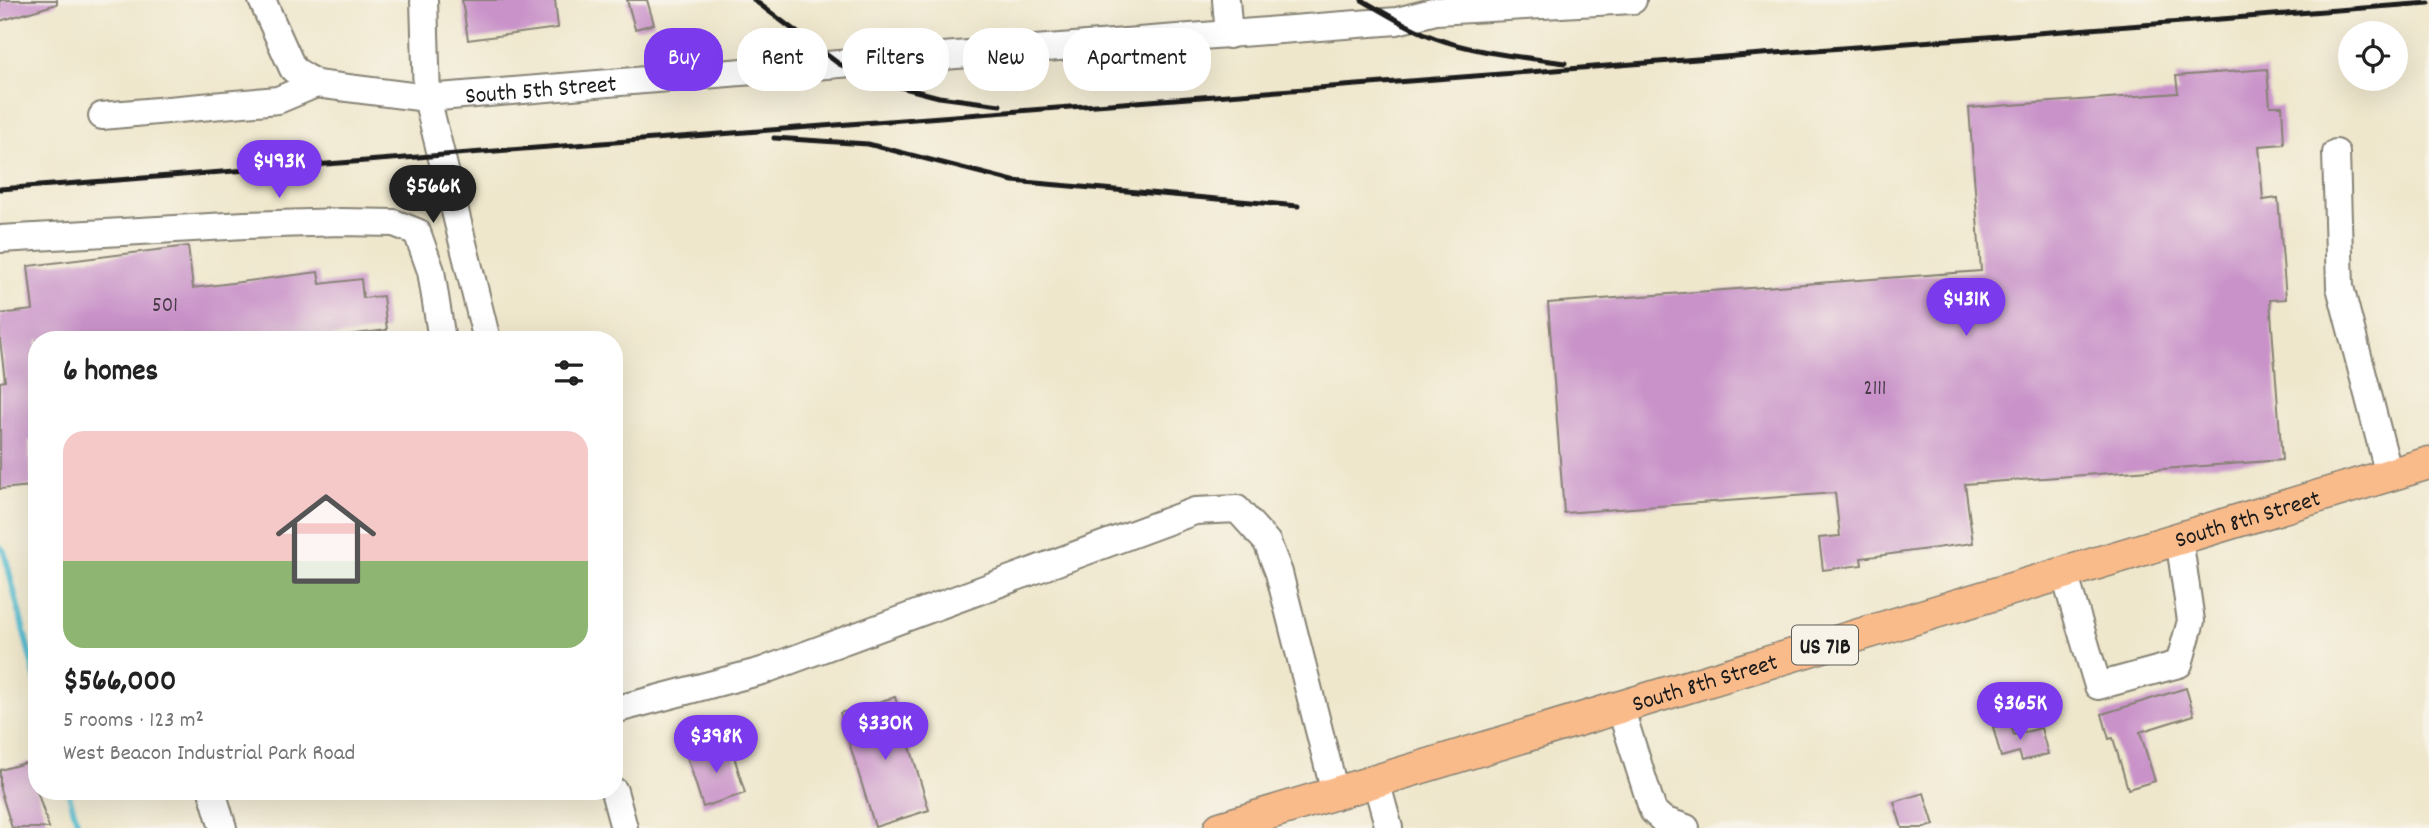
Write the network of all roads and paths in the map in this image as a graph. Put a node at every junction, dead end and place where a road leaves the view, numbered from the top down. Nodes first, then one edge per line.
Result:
1 (261, 0) edge
2 (424, 0) edge
3 (1226, 0) edge
4 (1633, 0) edge
5 (1435, 5) edge
6 (1229, 35) junction
7 (316, 84) junction
8 (427, 98) junction
9 (103, 116) dead end
10 (2336, 153) dead end
11 (0, 239) edge
12 (441, 331) edge
13 (485, 331) edge
14 (2429, 463) edge
15 (2389, 475) junction
16 (2179, 538) junction
17 (2064, 573) junction
18 (1620, 707) junction
19 (623, 708) edge
20 (1376, 781) junction
21 (1335, 793) junction
22 (215, 800) edge
23 (616, 800) edge
24 (1254, 823) edge
25 (223, 828) edge
26 (624, 828) edge
27 (1220, 828) edge
28 (1389, 828) edge
29 (1686, 828) edge

1 - 7 street
2 - 8 street
3 - 6 street
4 - 5 street, South 5th Street
5 - 6 street, South 5th Street
6 - 8 street, South 5th Street
7 - 8 street, South 5th Street
7 - 9 street
8 - 13 street
10 - 15 street
11 - 12 street
14 - 15 main road, South 8th Street / US 71B
15 - 16 main road, South 8th Street / US 71B
16 - 17 main road, South 8th Street / US 71B
16 - 17 street
17 - 18 main road, South 8th Street / US 71B
18 - 20 main road, South 8th Street / US 71B
18 - 29 street
19 - 21 street
20 - 21 main road, South 8th Street / US 71B
20 - 28 street
21 - 24 main road, South 8th Street / US 71B
22 - 25 street
23 - 26 street
24 - 27 main road, South 8th Street / US 71B

